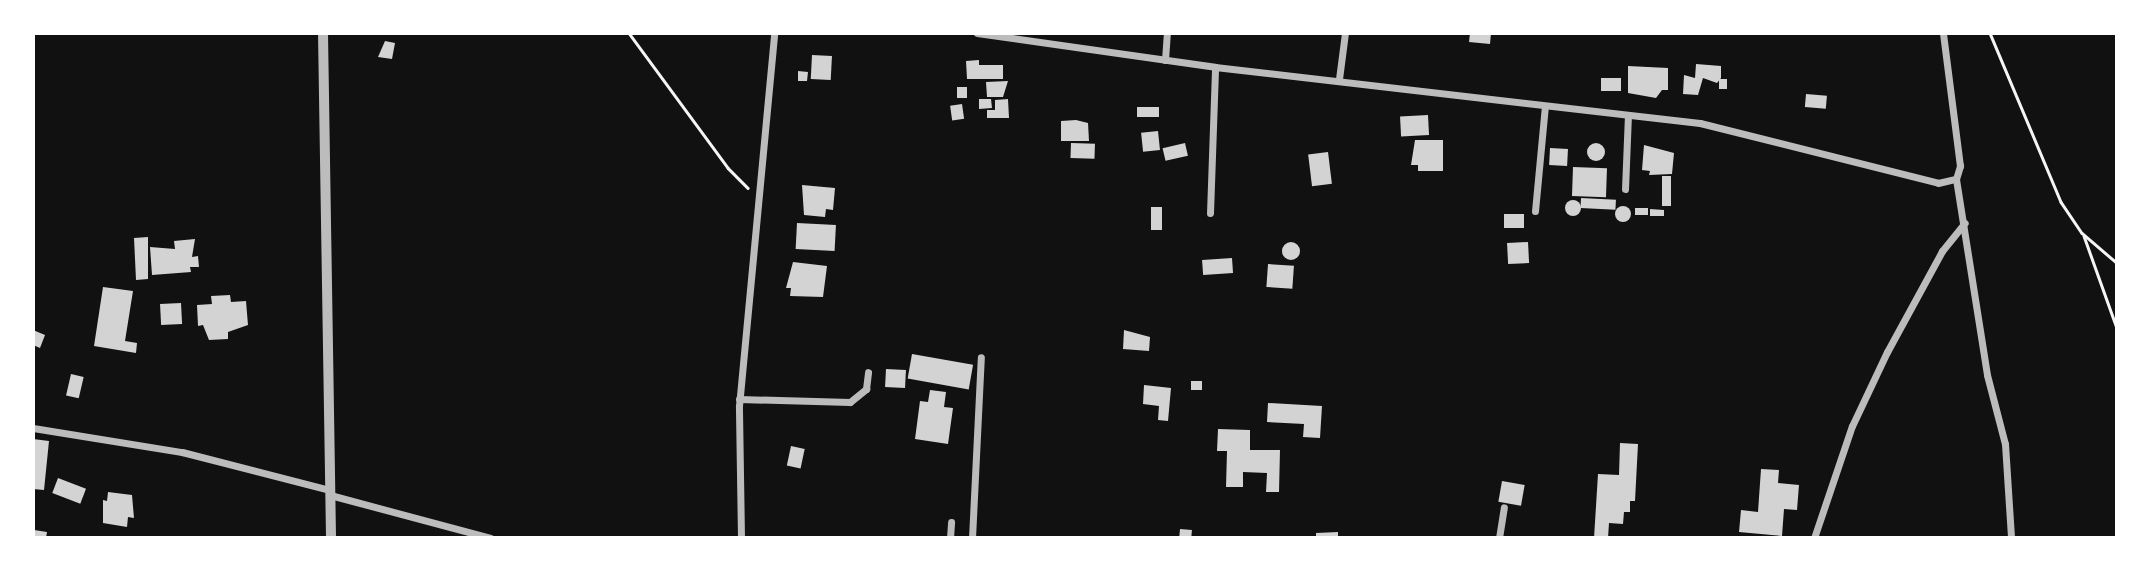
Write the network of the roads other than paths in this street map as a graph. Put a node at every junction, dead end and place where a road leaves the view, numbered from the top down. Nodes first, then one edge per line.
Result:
1 (323, 33) edge
2 (774, 33) edge
3 (977, 33) edge
4 (1066, 33) edge
5 (1167, 33) edge
6 (1345, 33) edge
7 (1943, 33) edge
8 (1064, 44) junction
9 (1164, 60) junction
10 (1215, 67) junction
11 (1339, 79) junction
12 (1545, 106) junction
13 (1628, 115) junction
14 (1956, 179) junction
15 (1625, 189) dead end
16 (1535, 211) dead end
17 (1210, 214) dead end
18 (1965, 223) junction
19 (981, 357) dead end
20 (868, 372) dead end
21 (739, 399) junction
22 (33, 428) edge
23 (330, 492) junction
24 (1504, 507) dead end
25 (951, 522) dead end
26 (331, 538) edge
27 (491, 538) edge
28 (741, 538) edge
29 (950, 538) edge
30 (972, 538) edge
31 (1499, 538) edge
32 (1814, 538) edge
33 (2011, 538) edge

1 - 23 street
2 - 21 street
3 - 8 street
4 - 8 street
5 - 9 street
6 - 11 street
7 - 14 street
8 - 9 street
9 - 10 street
10 - 11 street
10 - 17 street
11 - 12 street
12 - 13 street
12 - 16 street
13 - 14 street
13 - 15 street
14 - 18 street
18 - 32 street
18 - 33 street
19 - 30 street
20 - 21 street
21 - 28 street
22 - 23 street
23 - 26 street
23 - 27 street
24 - 31 street
25 - 29 street

